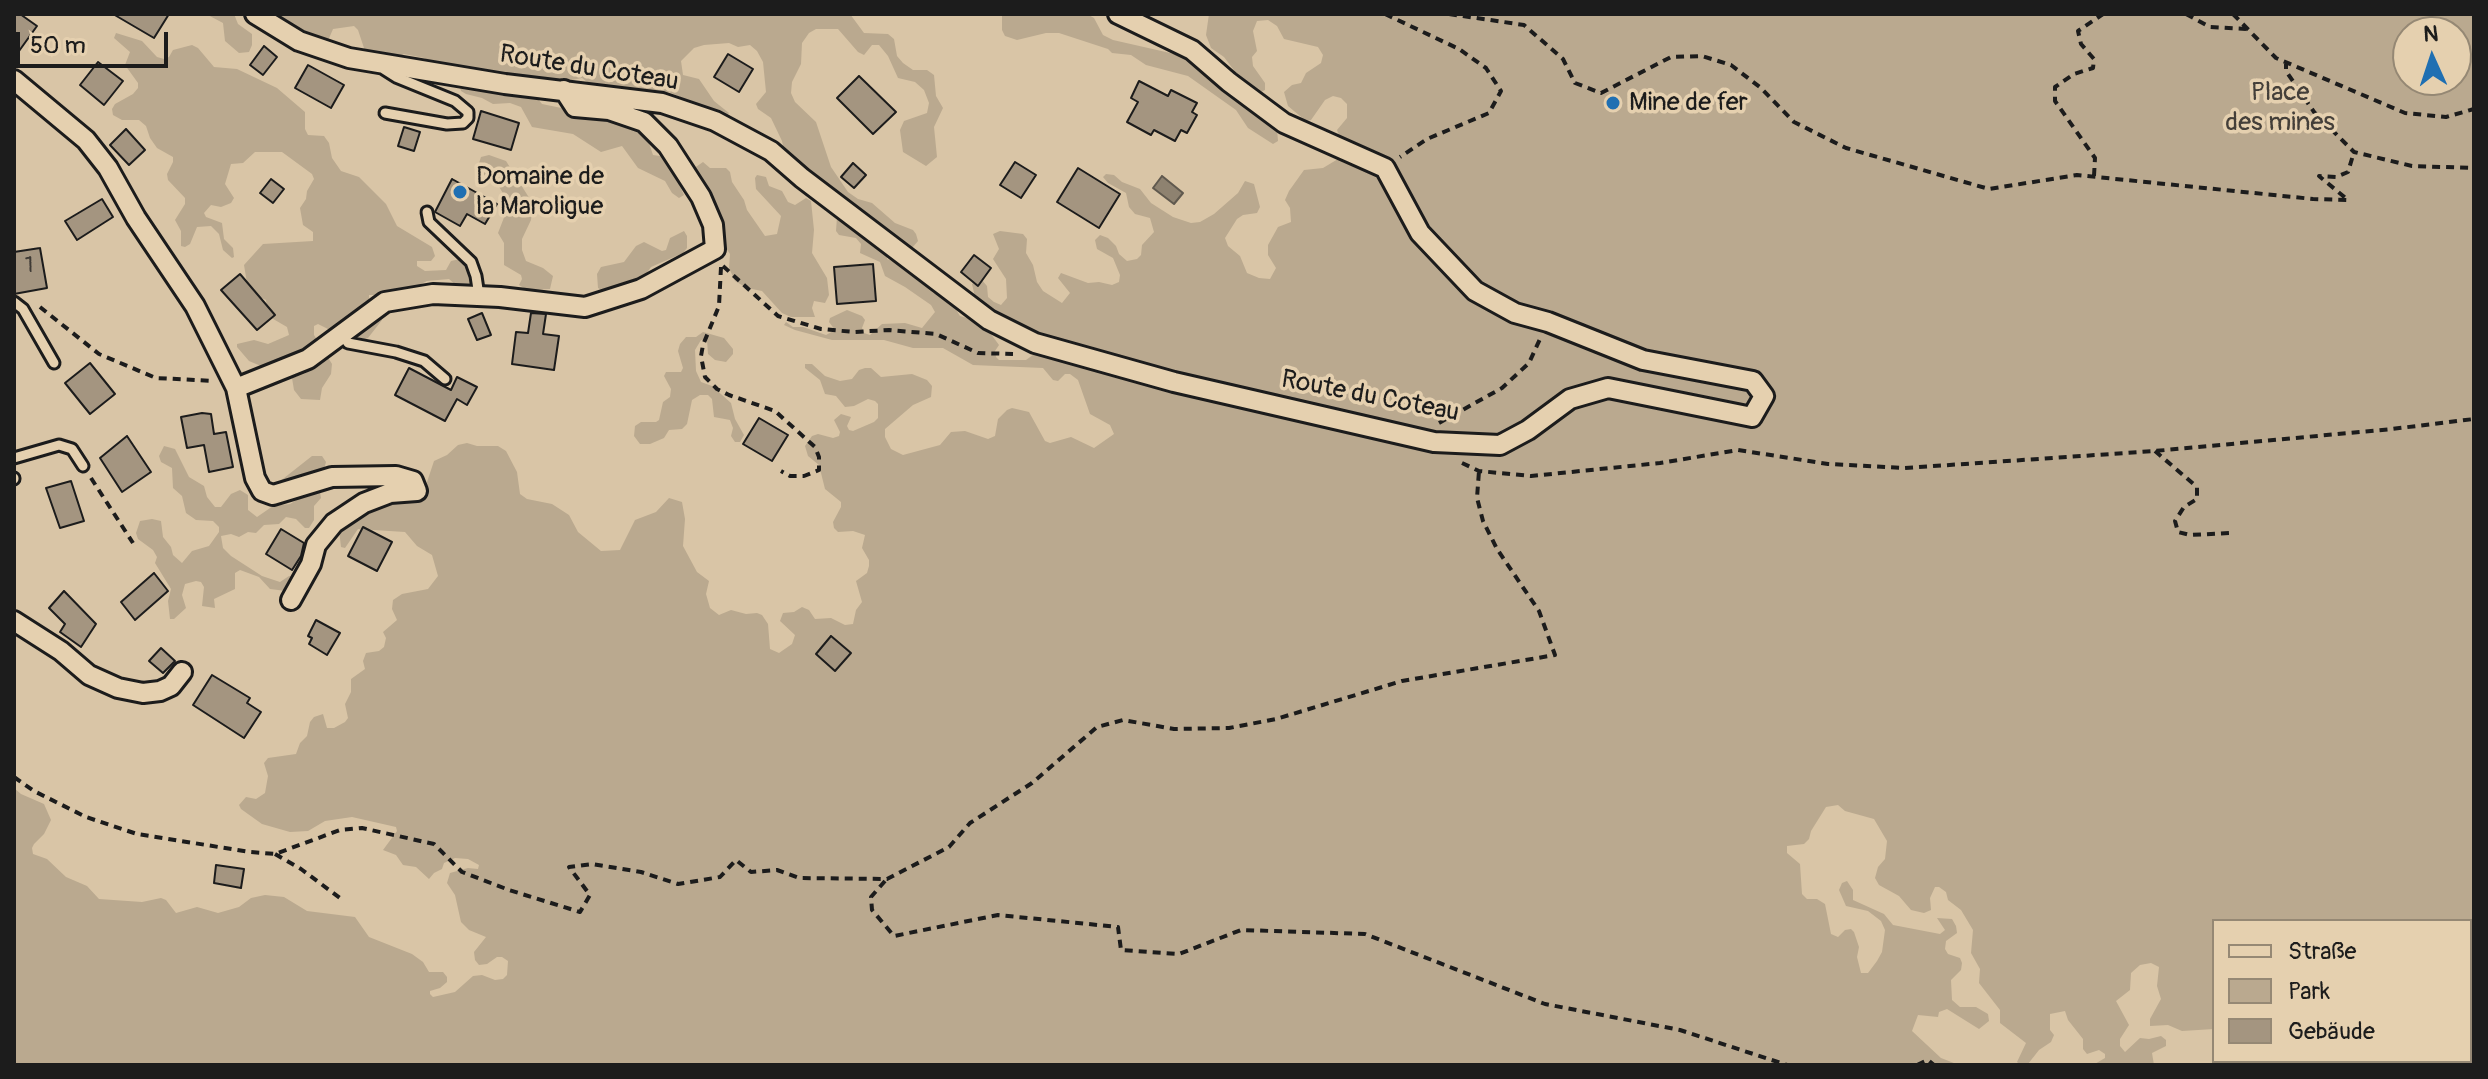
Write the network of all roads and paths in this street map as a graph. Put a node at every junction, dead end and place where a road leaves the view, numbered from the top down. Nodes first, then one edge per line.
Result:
1 (255, 14) edge
2 (1118, 14) edge
3 (1385, 14) edge
4 (1449, 14) edge
5 (2103, 14) edge
6 (2186, 14) edge
7 (2233, 14) edge
8 (2248, 29) junction
9 (2286, 61) junction
10 (386, 66) junction
11 (14, 80) edge
12 (564, 90) junction
13 (2474, 109) edge
14 (385, 113) dead end
15 (2354, 152) junction
16 (1385, 168) junction
17 (2474, 168) edge
18 (2094, 176) junction
19 (427, 212) dead end
20 (479, 296) junction
21 (14, 302) edge
22 (35, 303) dead end
23 (1548, 322) junction
24 (342, 334) junction
25 (1035, 343) junction
26 (54, 363) dead end
27 (445, 379) dead end
28 (234, 385) junction
29 (2474, 419) edge
30 (1414, 437) junction
31 (1434, 442) junction
32 (2155, 451) junction
33 (14, 458) edge
34 (83, 466) joint
35 (781, 471) dead end
36 (1479, 471) junction
37 (2229, 533) dead end
38 (133, 543) dead end
39 (291, 600) dead end
40 (14, 621) edge
41 (182, 672) dead end
42 (14, 777) edge
43 (275, 854) junction
44 (887, 879) junction
45 (344, 901) dead end
46 (1787, 1065) edge
47 (1917, 1065) edge
48 (1934, 1065) edge

1 - 10 street, Route du Coteau
2 - 16 street
3 - 16 path
4 - 18 path
5 - 18 path
6 - 8 path
7 - 8 path
8 - 9 path
9 - 13 path
9 - 15 path
10 - 12 street, Route du Coteau
10 - 14 lane
11 - 28 street
12 - 20 street
12 - 25 street, Route du Coteau
15 - 17 path
15 - 18 path
16 - 23 street, Route du Coteau
19 - 20 lane
20 - 24 street
21 - 26 lane
22 - 28 path
23 - 30 path
23 - 31 street, Route du Coteau
24 - 27 lane
24 - 28 street
25 - 30 street, Route du Coteau
25 - 35 path
28 - 39 street
29 - 32 path
30 - 31 street, Route du Coteau
31 - 36 path
32 - 36 path
32 - 37 path
33 - 34 lane
34 - 38 path
36 - 44 path
40 - 41 street
42 - 43 path
43 - 44 path
43 - 45 path
44 - 46 path
47 - 48 path

